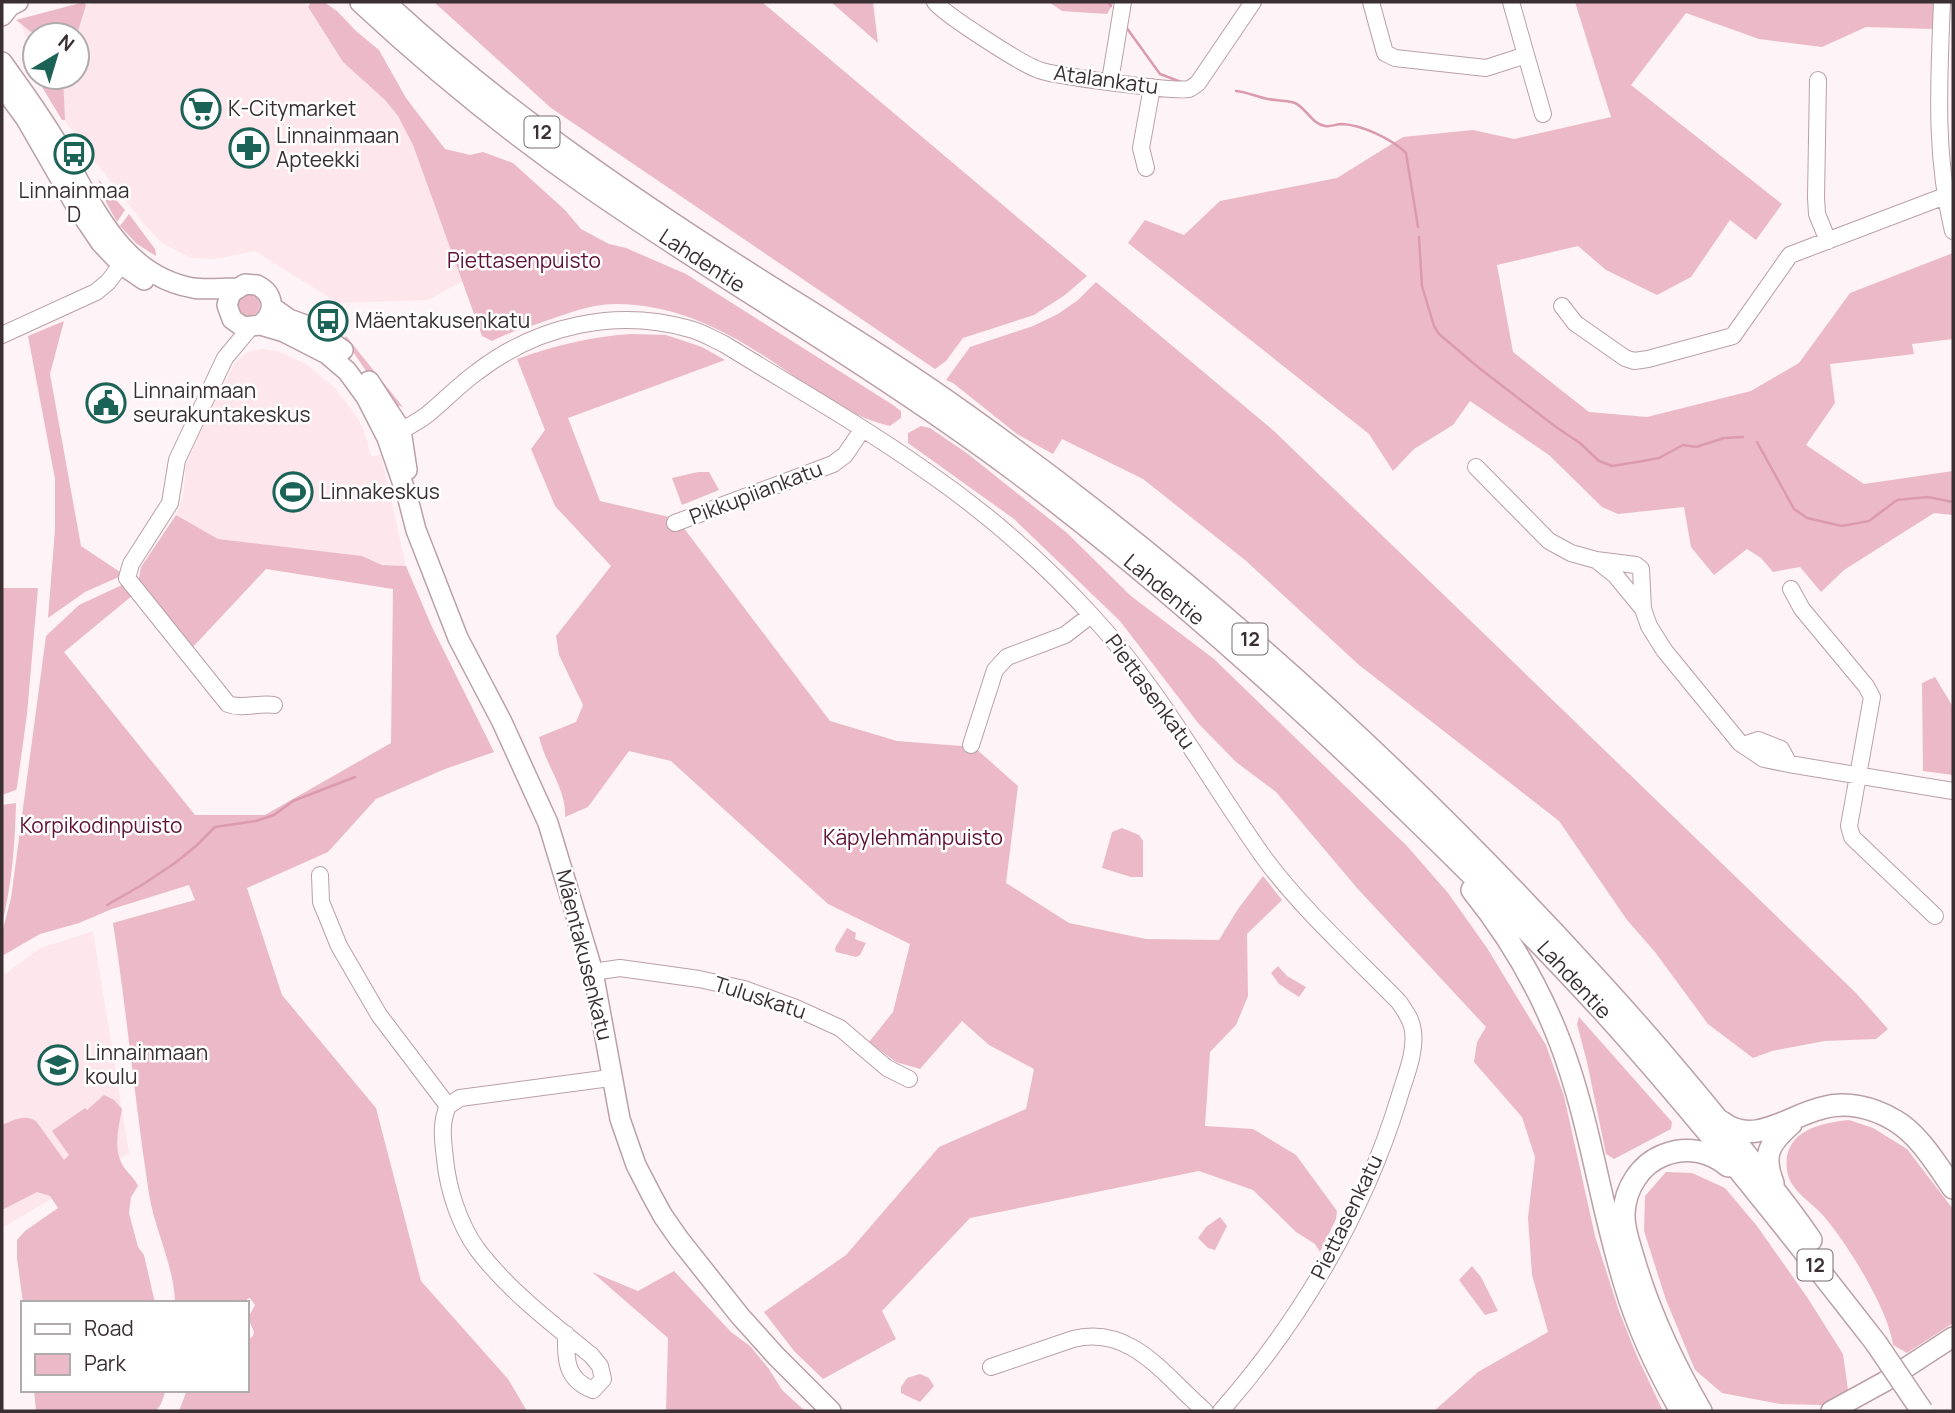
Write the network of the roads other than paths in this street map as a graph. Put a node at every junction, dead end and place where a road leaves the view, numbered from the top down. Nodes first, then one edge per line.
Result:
1 (18, 2) edge
2 (361, 2) edge
3 (384, 2) edge
4 (936, 2) edge
5 (1123, 2) edge
6 (1253, 2) edge
7 (1371, 2) edge
8 (1511, 2) edge
9 (1941, 2) edge
10 (2, 16) edge
11 (2, 48) edge
12 (1526, 54) junction
13 (2, 62) edge
14 (1818, 80) dead end
15 (1110, 81) junction
16 (1152, 87) junction
17 (2, 88) edge
18 (24, 105) junction
19 (1543, 114) dead end
20 (1146, 168) dead end
21 (1945, 196) junction
22 (1953, 231) edge
23 (1828, 241) junction
24 (126, 260) junction
25 (236, 288) junction
26 (1562, 306) dead end
27 (272, 307) junction
28 (243, 321) junction
29 (2, 335) edge
30 (391, 427) junction
31 (862, 429) junction
32 (1476, 467) dead end
33 (675, 523) dead end
34 (1596, 561) junction
35 (1791, 589) dead end
36 (1643, 609) junction
37 (1091, 615) junction
38 (274, 705) dead end
39 (971, 746) dead end
40 (1860, 775) junction
41 (1381, 786) junction
42 (1953, 790) edge
43 (320, 874) dead end
44 (1935, 916) dead end
45 (593, 972) junction
46 (610, 1077) junction
47 (909, 1079) dead end
48 (448, 1107) junction
49 (1803, 1113) junction
50 (1715, 1116) junction
51 (1752, 1188) junction
52 (1953, 1188) edge
53 (1777, 1192) junction
54 (566, 1334) dead end
55 (1953, 1337) edge
56 (1876, 1343) junction
57 (1953, 1350) edge
58 (991, 1367) dead end
59 (831, 1411) edge
60 (1205, 1411) edge
61 (1221, 1411) edge
62 (1681, 1411) edge
63 (1701, 1411) edge
64 (1831, 1411) edge
65 (1856, 1411) edge
66 (1922, 1411) edge

1 - 10 main road
2 - 41 highway, Lahdentie / 12
3 - 50 highway, Lahdentie / 12
4 - 15 street, Atalankatu
5 - 15 street
6 - 16 street, Atalankatu
7 - 12 street
8 - 12 street
9 - 21 street
11 - 18 main road
12 - 19 street
13 - 18 main road, Mäentakusenkatu
14 - 23 street
15 - 16 street, Atalankatu
16 - 20 street
17 - 18 main road
18 - 24 main road, Mäentakusenkatu
21 - 22 street
21 - 23 street
23 - 26 street
24 - 25 main road, Mäentakusenkatu
24 - 28 main road, Mäentakusenkatu
24 - 29 street
25 - 27 main road
25 - 28 main road
27 - 28 main road
27 - 30 main road, Mäentakusenkatu
28 - 30 main road, Mäentakusenkatu
28 - 38 street
30 - 31 street, Piettasenkatu
30 - 45 main road, Mäentakusenkatu
31 - 33 street, Pikkupiiankatu
31 - 37 street, Piettasenkatu
32 - 34 street
34 - 36 street
34 - 36 street
35 - 40 street
36 - 40 street
37 - 39 street
37 - 61 street, Piettasenkatu
40 - 42 street
40 - 44 street
41 - 51 highway, Lahdentie / 12
41 - 62 highway
43 - 48 street
45 - 46 main road, Mäentakusenkatu
45 - 47 street, Tuluskatu
46 - 48 street
46 - 59 main road, Mäentakusenkatu
48 - 54 street
49 - 50 highway
49 - 52 highway
49 - 53 highway
50 - 53 highway, Lahdentie / 12
51 - 56 highway, Lahdentie / 12
51 - 63 highway
53 - 56 highway, Lahdentie / 12
55 - 64 main road
56 - 66 highway, Lahdentie / 12, bridge
57 - 65 main road
58 - 60 street

